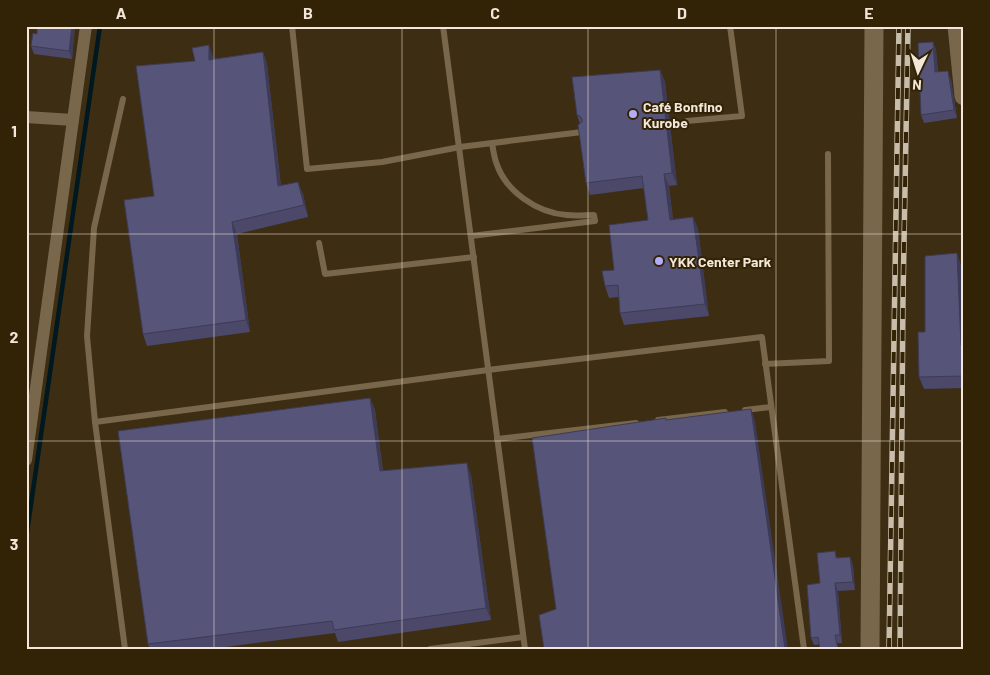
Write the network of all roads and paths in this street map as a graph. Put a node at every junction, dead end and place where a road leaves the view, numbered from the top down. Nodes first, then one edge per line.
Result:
1 (86, 26) edge
2 (292, 26) edge
3 (443, 26) edge
4 (730, 26) edge
5 (874, 26) edge
6 (957, 26) edge
7 (964, 96) edge
8 (123, 99) dead end
9 (26, 117) edge
10 (73, 120) junction
11 (687, 120) dead end
12 (582, 132) edge
13 (492, 143) junction
14 (460, 147) junction
15 (828, 154) dead end
16 (471, 236) junction
17 (319, 243) dead end
18 (474, 257) junction
19 (766, 364) junction
20 (488, 370) junction
21 (771, 407) junction
22 (742, 410) edge
23 (732, 412) edge
24 (654, 421) edge
25 (95, 422) junction
26 (644, 422) edge
27 (497, 439) junction
28 (26, 460) edge
29 (523, 638) junction
30 (125, 649) edge
31 (430, 649) edge
32 (525, 649) edge
33 (804, 649) edge
34 (870, 649) edge

1 - 10 street
2 - 14 lane
3 - 14 lane
4 - 11 lane
5 - 34 street
6 - 7 street
8 - 25 lane
9 - 10 street
10 - 28 street
12 - 13 lane
13 - 14 lane
13 - 16 lane
14 - 16 lane
15 - 19 lane
16 - 18 lane
17 - 18 lane
18 - 20 lane
19 - 20 lane
19 - 21 lane
20 - 25 lane
20 - 27 lane
21 - 22 lane
21 - 33 lane
23 - 24 lane
25 - 30 lane
26 - 27 lane
27 - 29 lane
29 - 31 lane
29 - 32 lane

